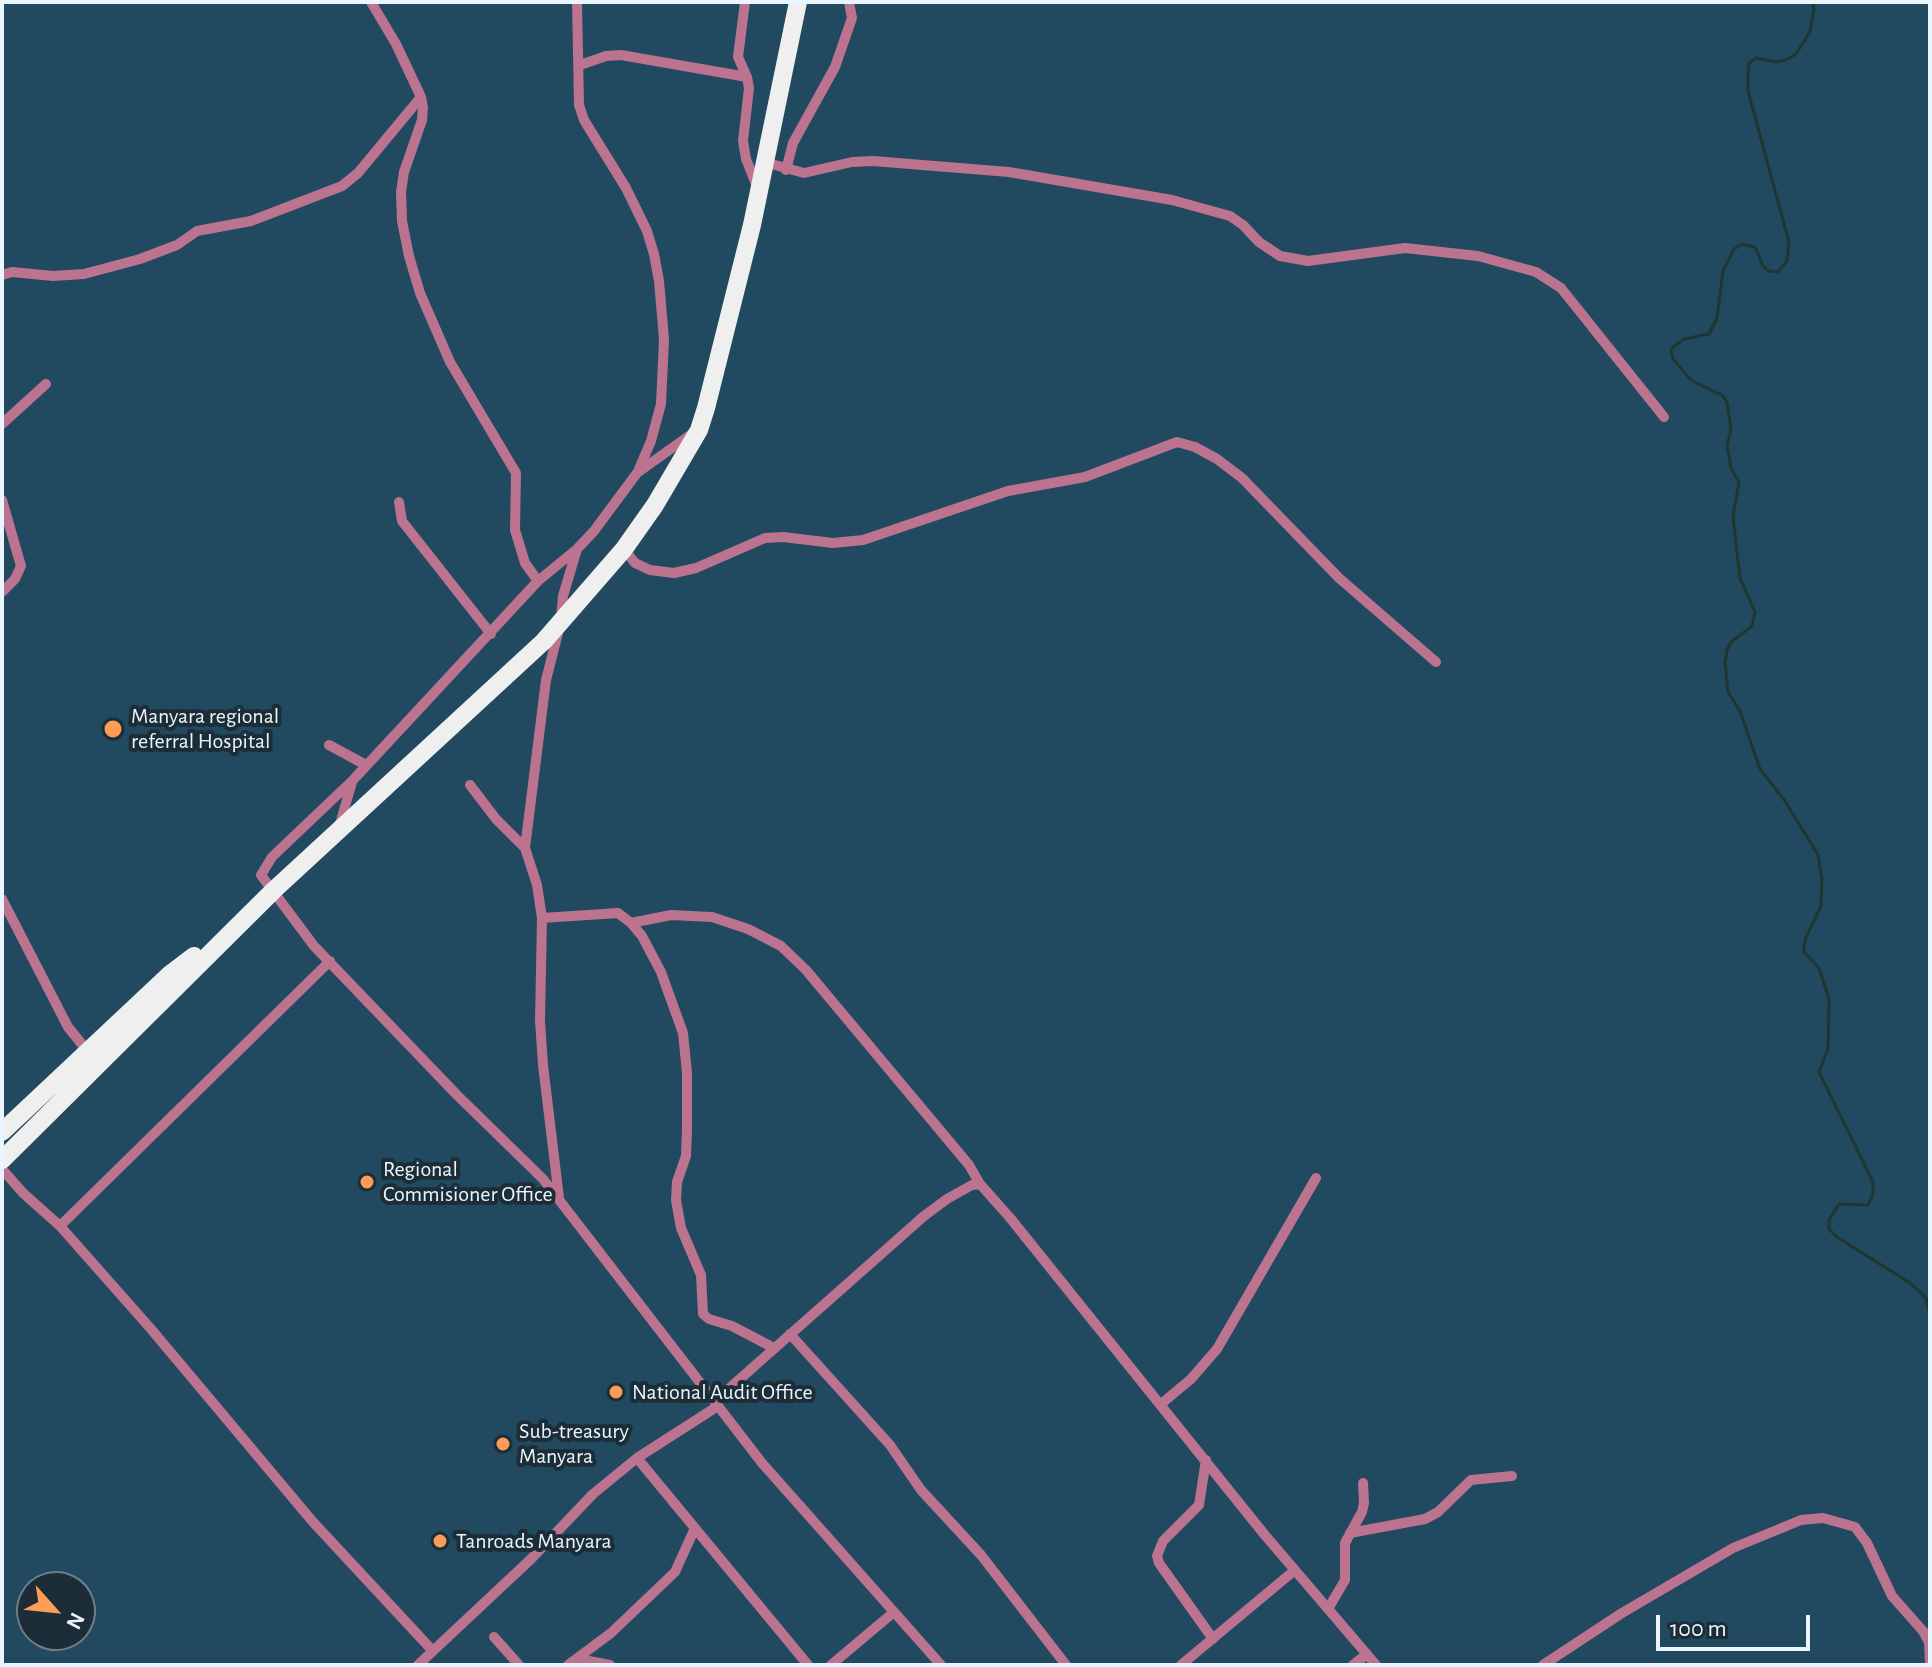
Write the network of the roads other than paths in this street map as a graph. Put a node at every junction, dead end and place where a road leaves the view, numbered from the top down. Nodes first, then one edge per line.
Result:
1 (371, 2) edge
2 (577, 2) edge
3 (745, 2) edge
4 (798, 2) edge
5 (849, 2) edge
6 (580, 65) junction
7 (747, 77) junction
8 (421, 97) junction
9 (764, 162) junction
10 (786, 170) junction
11 (759, 191) junction
12 (2, 275) edge
13 (46, 384) dead end
14 (1664, 417) dead end
15 (2, 424) edge
16 (699, 430) junction
17 (637, 473) junction
18 (2, 500) edge
19 (399, 502) dead end
20 (577, 549) junction
21 (624, 549) junction
22 (538, 581) junction
23 (2, 592) edge
24 (561, 624) junction
25 (491, 634) junction
26 (1436, 662) dead end
27 (329, 745) dead end
28 (366, 765) junction
29 (353, 780) junction
30 (470, 785) dead end
31 (339, 830) junction
32 (525, 848) junction
33 (274, 890) junction
34 (2, 899) edge
35 (542, 918) junction
36 (631, 923) junction
37 (330, 961) junction
38 (93, 1058) junction
39 (2, 1132) edge
40 (2, 1160) edge
41 (2, 1169) edge
42 (1316, 1178) dead end
43 (980, 1184) junction
44 (560, 1201) junction
45 (60, 1226) junction
46 (790, 1334) junction
47 (774, 1348) junction
48 (716, 1404) junction
49 (1161, 1404) junction
50 (637, 1458) junction
51 (1206, 1460) junction
52 (1512, 1476) dead end
53 (1363, 1483) dead end
54 (695, 1528) junction
55 (1350, 1533) junction
56 (1295, 1570) junction
57 (1328, 1609) junction
58 (894, 1612) junction
59 (494, 1637) dead end
60 (1213, 1639) junction
61 (432, 1650) junction
62 (1367, 1654) junction
63 (573, 1662) edge
64 (1930, 1663) edge
65 (418, 1665) edge
66 (519, 1665) edge
67 (610, 1665) edge
68 (808, 1665) edge
69 (831, 1665) edge
70 (941, 1665) edge
71 (1066, 1665) edge
72 (1181, 1665) edge
73 (1353, 1665) edge
74 (1376, 1665) edge
75 (1543, 1665) edge

1 - 8 street
2 - 6 street
3 - 7 street
4 - 9 highway
5 - 10 street
6 - 7 street
6 - 17 street
7 - 11 street
8 - 12 street
8 - 22 street
9 - 10 street
9 - 11 highway
10 - 14 street
11 - 16 highway
13 - 15 street
16 - 17 street
16 - 21 highway
17 - 20 street
18 - 23 street
19 - 25 street
20 - 22 street
20 - 24 street
21 - 24 highway
21 - 26 street
22 - 25 street
24 - 31 highway
24 - 32 street
25 - 28 street
27 - 28 street
28 - 29 street
29 - 31 street
29 - 33 street
30 - 32 street
31 - 33 highway
32 - 35 street
33 - 37 street
33 - 38 highway
34 - 38 street
35 - 36 street
35 - 44 street
36 - 43 street
36 - 47 street
37 - 44 street
37 - 45 street
38 - 39 highway
38 - 40 highway
41 - 45 street
42 - 49 street
43 - 46 street
43 - 49 street
44 - 48 street
45 - 61 street
46 - 47 street
46 - 71 street
47 - 48 street
48 - 50 street
48 - 58 street
49 - 51 street
50 - 54 street
50 - 61 street
51 - 56 street
51 - 60 street
52 - 55 street
53 - 55 street
54 - 63 street
54 - 68 street
55 - 57 street
56 - 57 street
56 - 60 street
57 - 62 street
58 - 69 street
58 - 70 street
59 - 66 street
60 - 72 street
61 - 65 street
62 - 73 street
62 - 74 street
63 - 67 street
64 - 75 street

